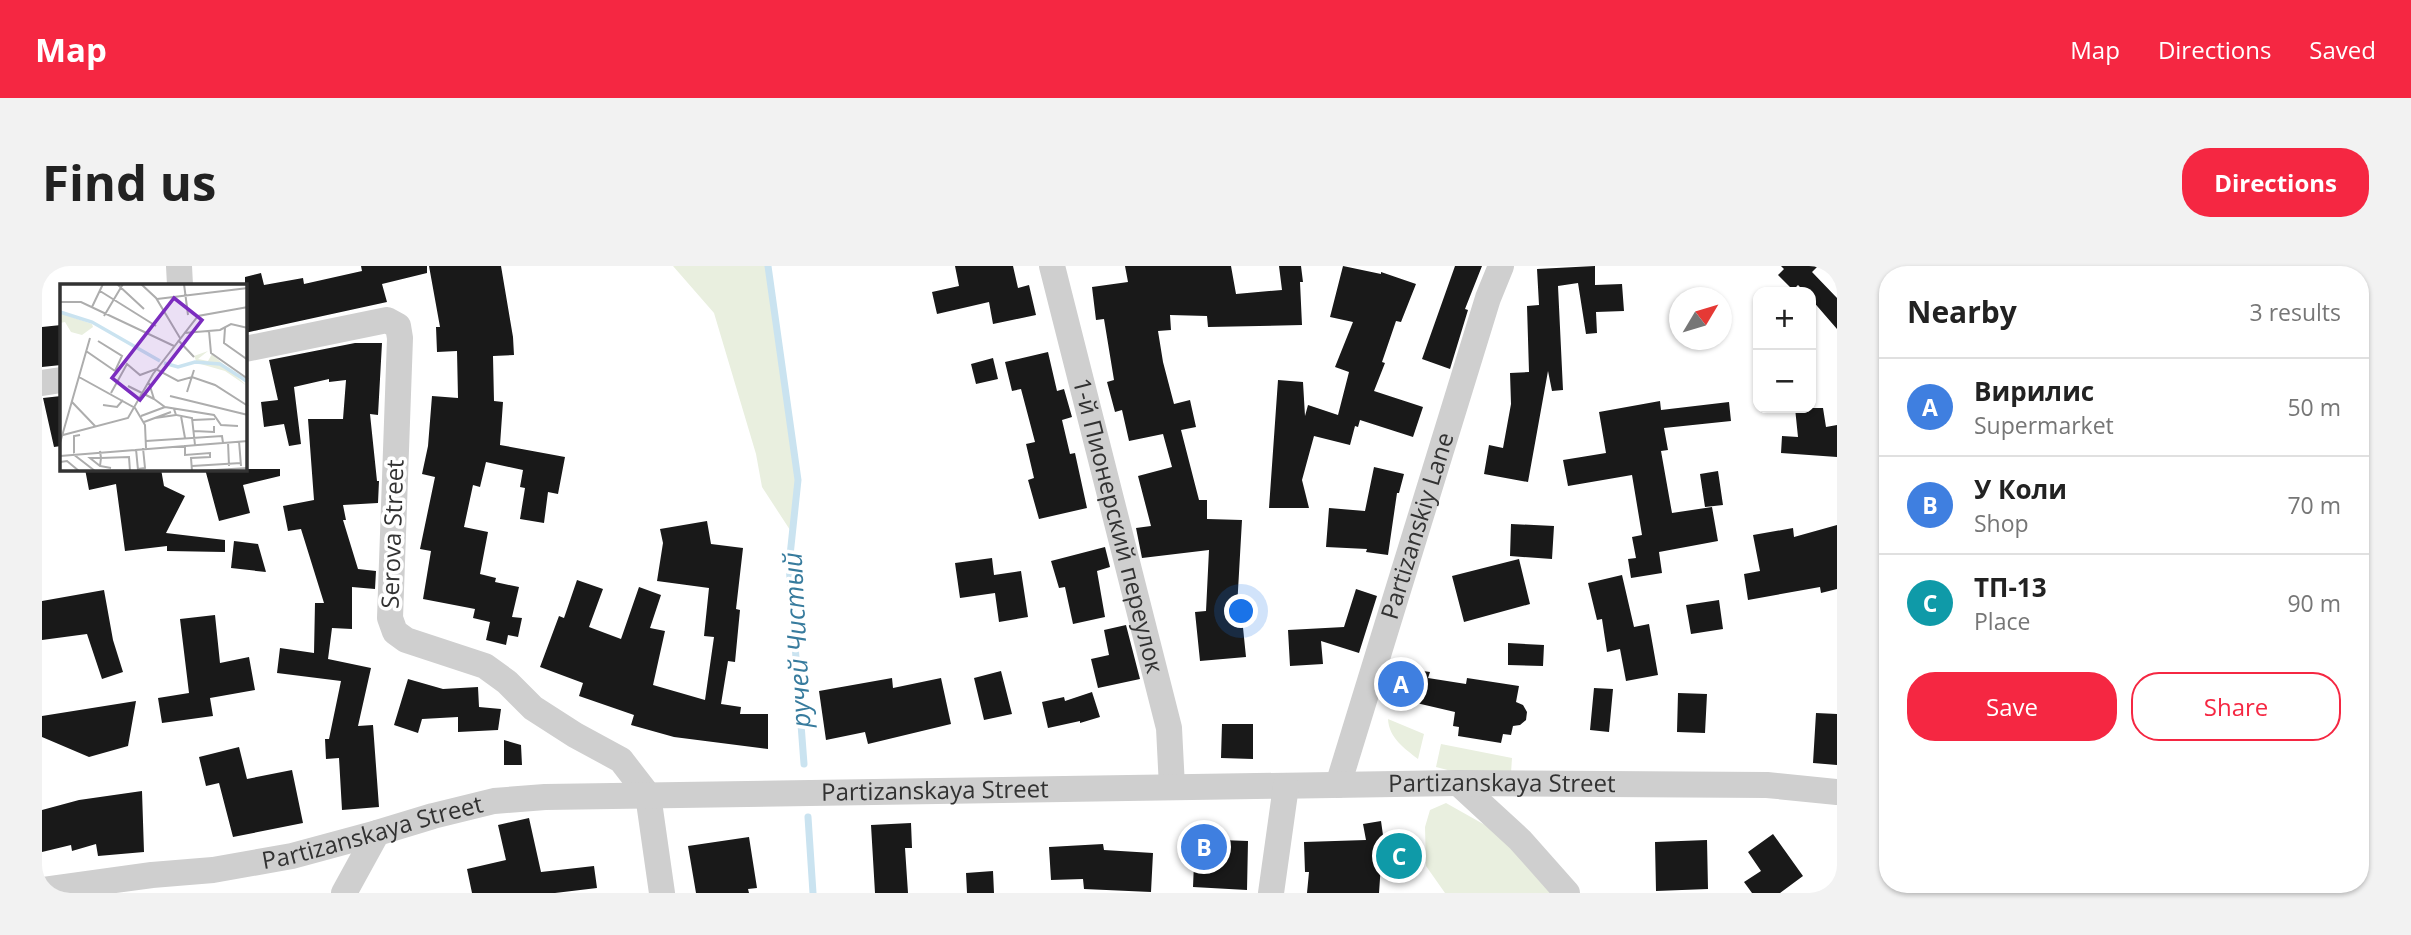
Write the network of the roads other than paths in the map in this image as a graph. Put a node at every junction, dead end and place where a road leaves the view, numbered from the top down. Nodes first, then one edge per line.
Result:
1 (179, 266) edge
2 (1052, 266) edge
3 (1501, 266) edge
4 (180, 284) edge
5 (247, 349) edge
6 (60, 380) edge
7 (42, 383) edge
8 (1458, 783) junction
9 (1338, 785) junction
10 (1286, 786) junction
11 (1171, 787) junction
12 (1837, 792) edge
13 (648, 795) junction
14 (377, 834) junction
15 (42, 890) edge
16 (344, 893) edge
17 (662, 893) edge
18 (1271, 893) edge
19 (1567, 893) edge

1 - 4 street
2 - 11 street, 1-й Пионерский переулок
3 - 9 street, Partizanskiy Lane
5 - 13 street, Serova Street
6 - 7 street
8 - 9 street, Partizanskaya Street
8 - 12 street, Partizanskaya Street
8 - 19 street
9 - 10 street, Partizanskaya Street
10 - 11 street, Partizanskaya Street
10 - 18 street
11 - 13 street, Partizanskaya Street
13 - 14 street, Partizanskaya Street
13 - 17 street
14 - 15 street, Partizanskaya Street
14 - 16 street

